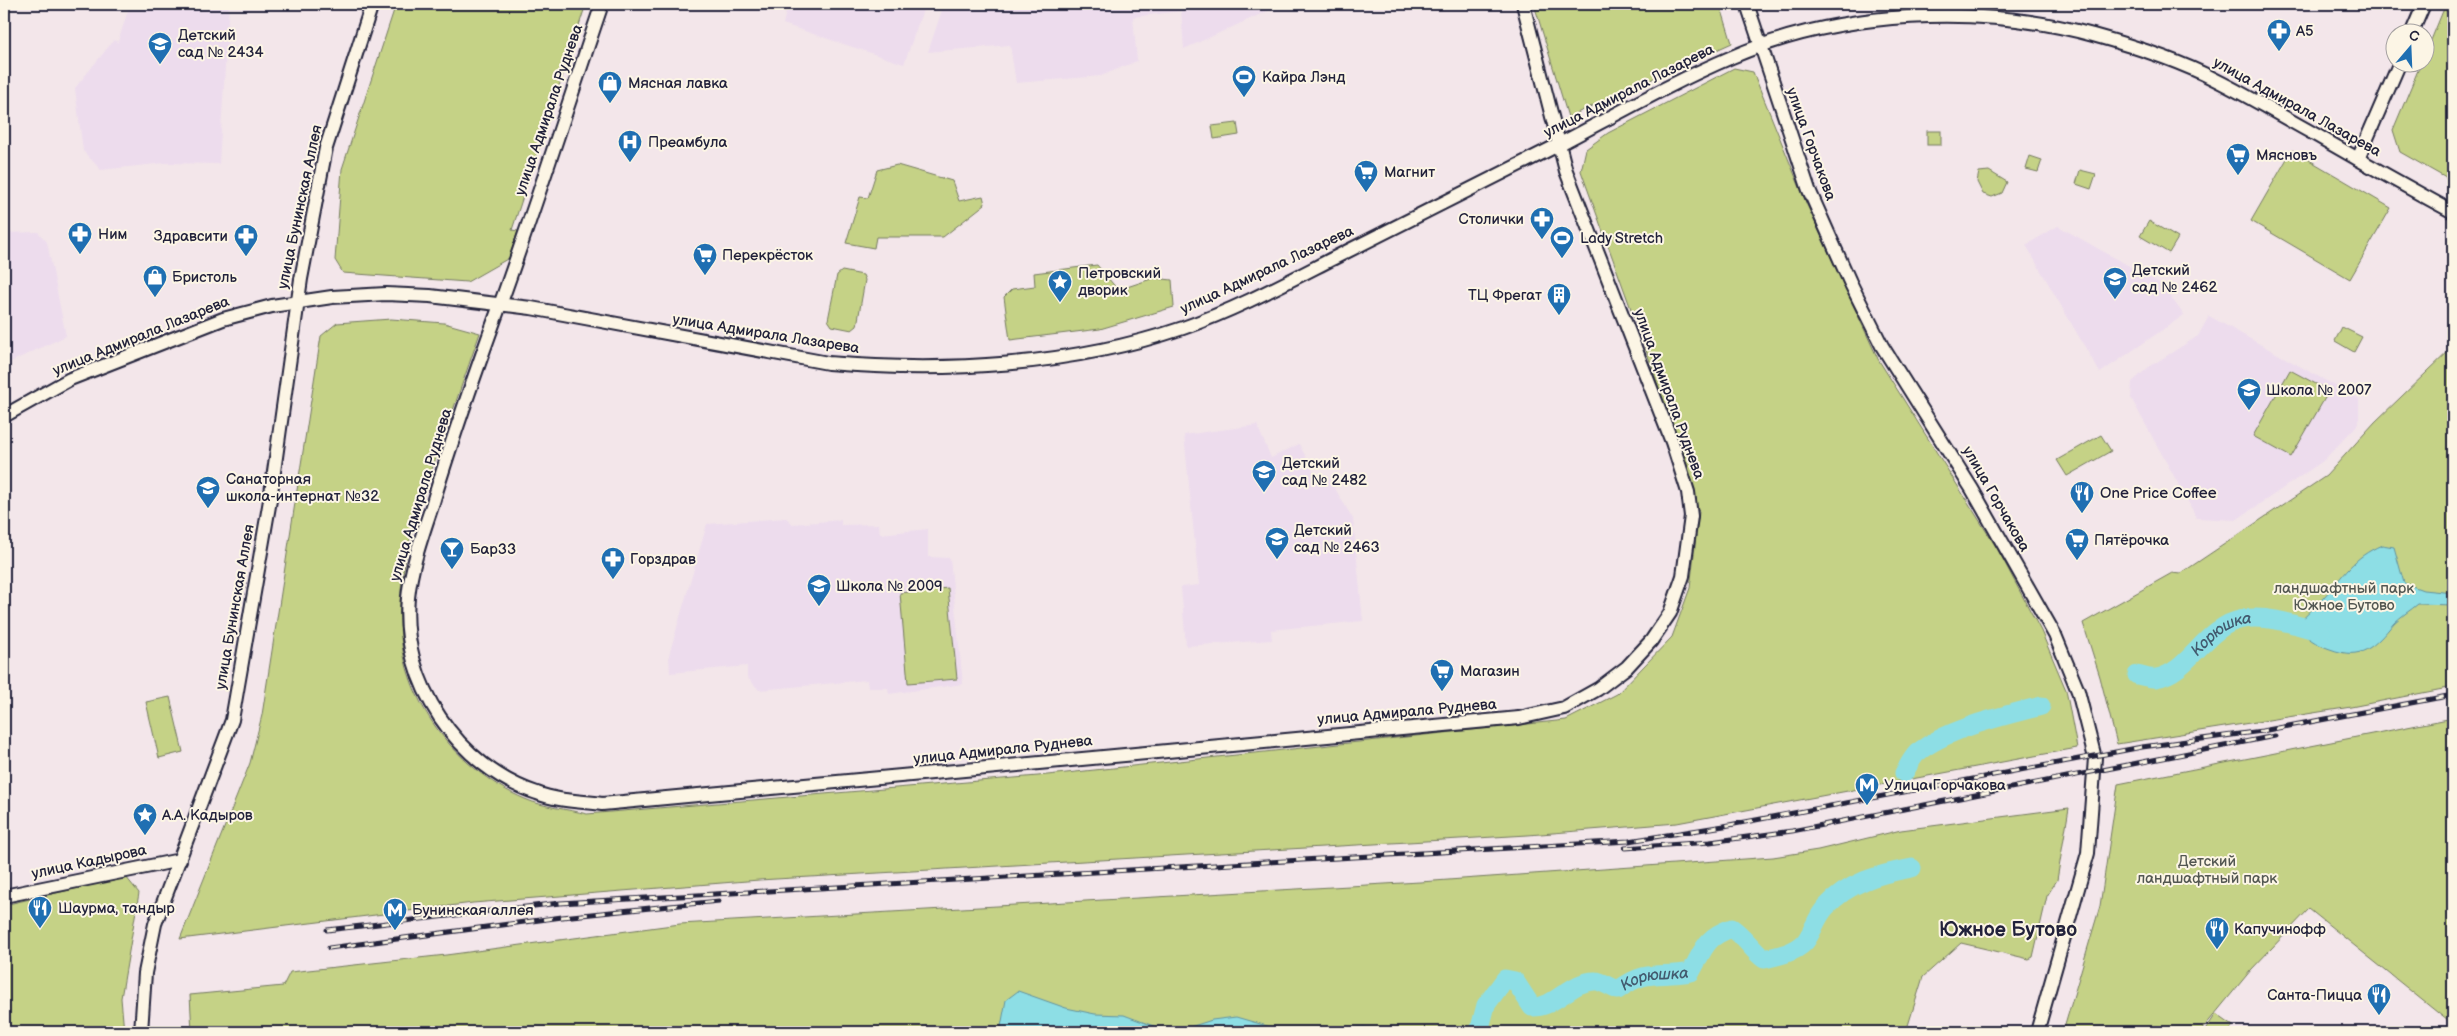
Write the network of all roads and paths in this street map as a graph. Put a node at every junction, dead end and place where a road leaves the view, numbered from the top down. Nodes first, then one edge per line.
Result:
1 (372, 4) edge
2 (602, 4) edge
3 (1523, 4) edge
4 (1747, 4) edge
5 (2424, 4) edge
6 (2416, 22) edge
7 (1760, 47) junction
8 (2396, 72) edge
9 (1559, 144) junction
10 (2358, 159) junction
11 (2453, 212) edge
12 (298, 302) junction
13 (500, 304) junction
14 (4, 416) edge
15 (180, 860) junction
16 (4, 896) edge
17 (141, 1031) edge
18 (2037, 1032) edge

1 - 12 street, улица Бунинская Аллея
2 - 13 street, улица Адмирала Руднева
3 - 9 street, улица Адмирала Руднева
4 - 7 street, улица Горчакова
5 - 6 street
7 - 9 street, улица Адмирала Лазарева
7 - 10 street, улица Адмирала Лазарева
7 - 18 street, улица Горчакова
8 - 10 street
9 - 13 street, улица Адмирала Лазарева
9 - 13 street, улица Адмирала Руднева
10 - 11 street, улица Адмирала Лазарева
12 - 13 street, улица Адмирала Лазарева
12 - 14 street, улица Адмирала Лазарева
12 - 15 street, улица Бунинская Аллея
15 - 16 street, улица Кадырова
15 - 17 street, улица Бунинская Аллея

